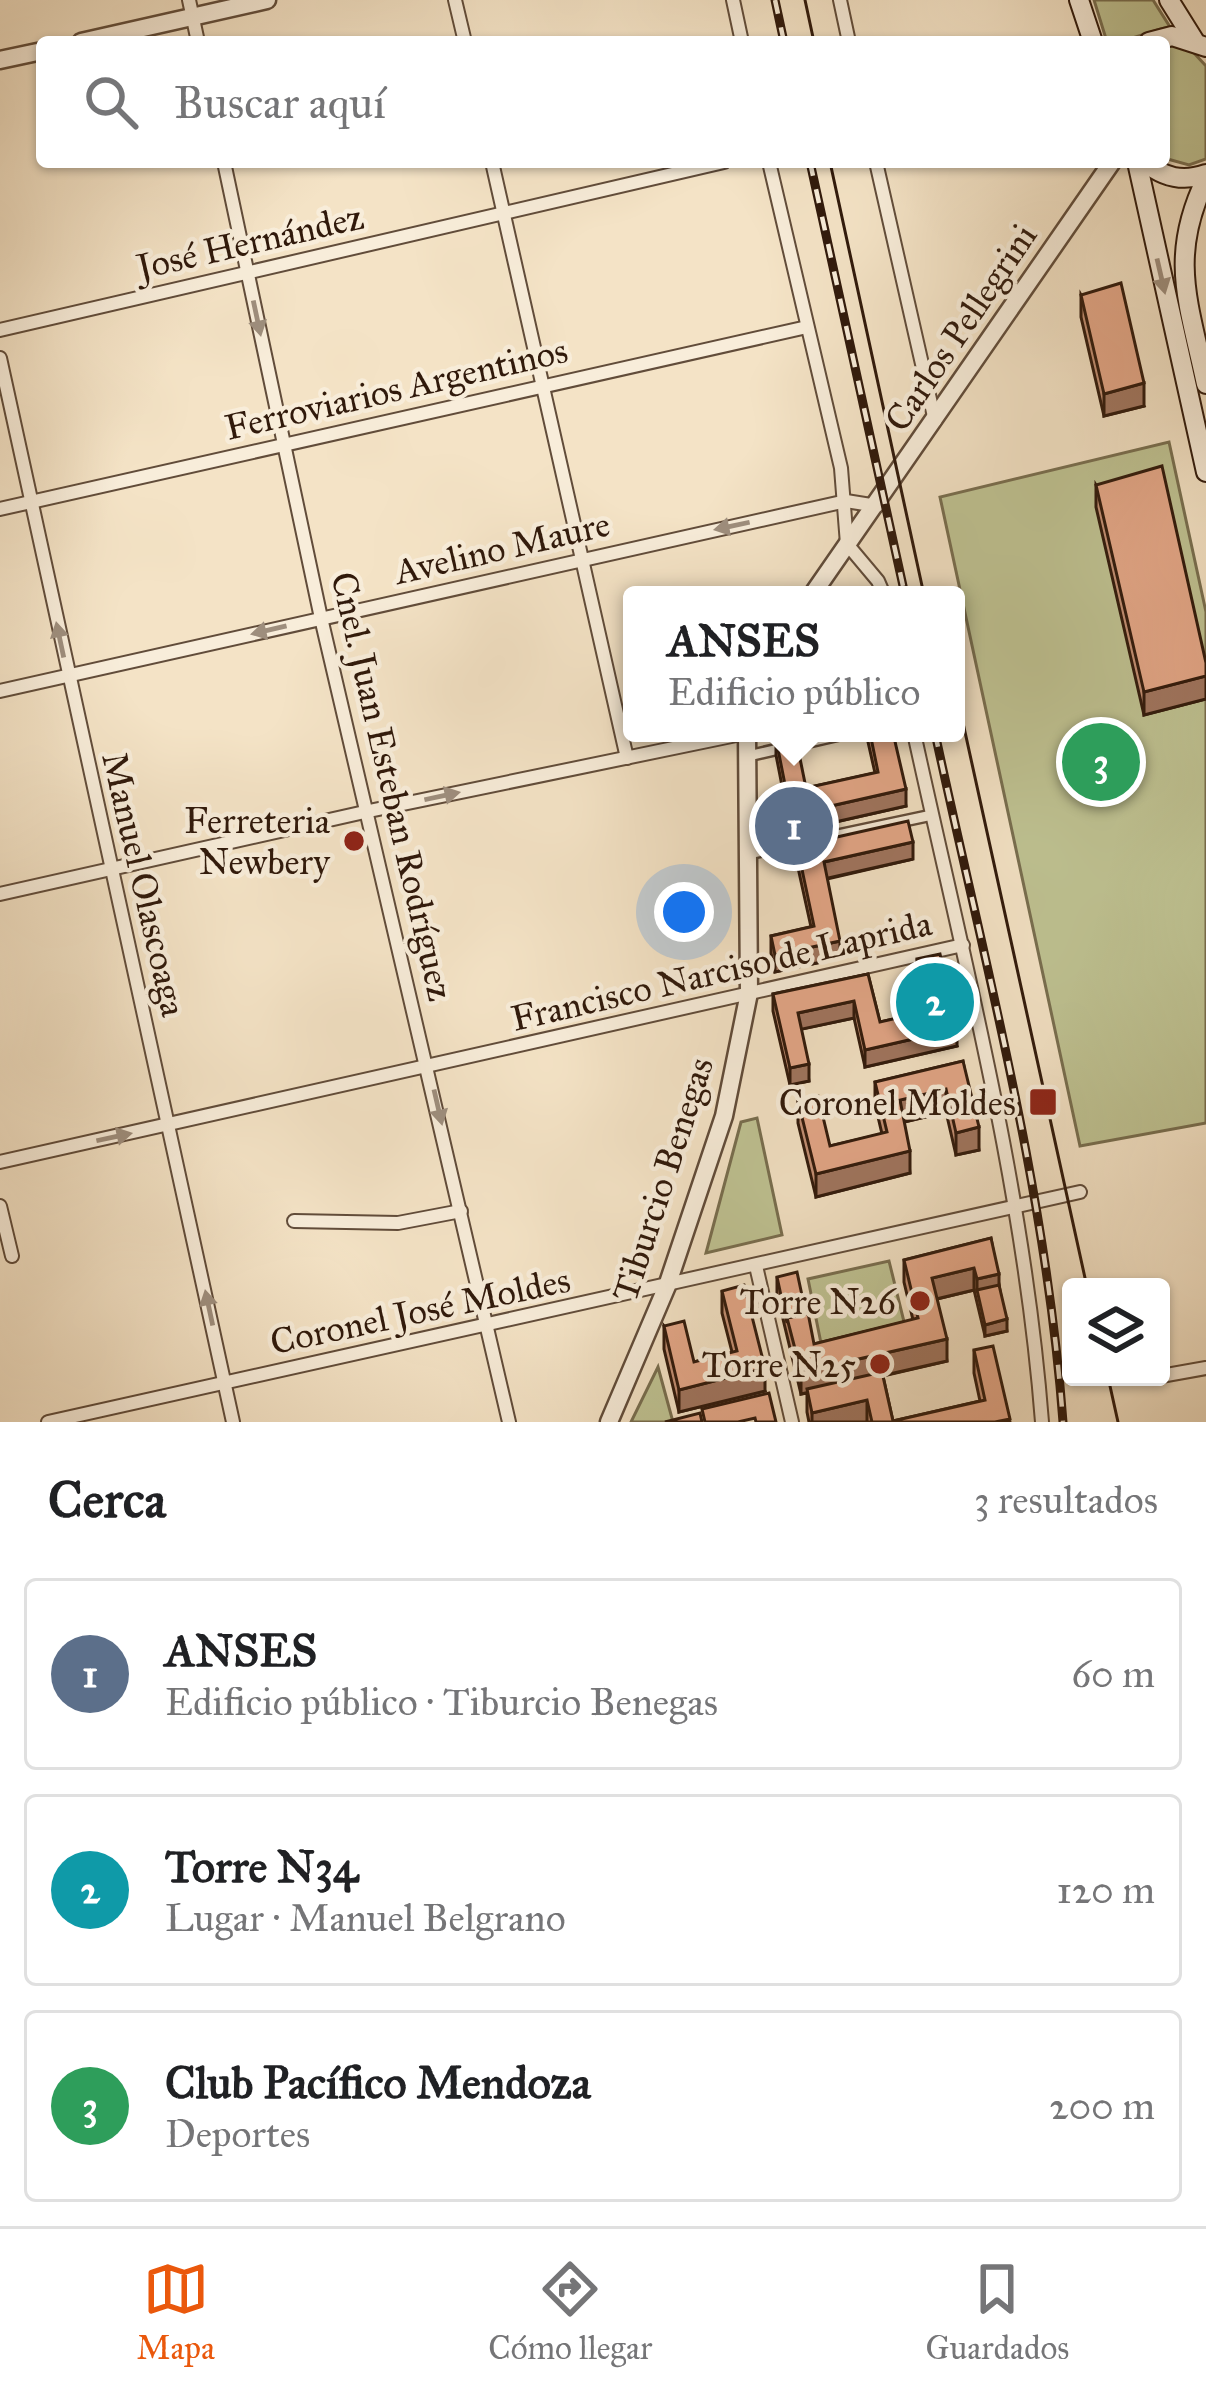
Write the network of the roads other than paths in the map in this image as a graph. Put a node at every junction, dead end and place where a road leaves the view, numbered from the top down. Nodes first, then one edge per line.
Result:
1 (267, 0) edge
2 (455, 0) edge
3 (733, 0) edge
4 (840, 0) edge
5 (1079, 0) edge
6 (1169, 0) edge
7 (191, 9) edge
8 (101, 36) edge
9 (464, 36) edge
10 (741, 36) edge
11 (848, 36) edge
12 (1091, 36) edge
13 (1170, 37) edge
14 (1200, 44) edge
15 (36, 52) edge
16 (0, 60) edge
17 (225, 168) edge
18 (493, 168) edge
19 (698, 168) edge
20 (770, 168) edge
21 (877, 168) edge
22 (1108, 168) edge
23 (1142, 168) edge
24 (1152, 168) edge
25 (1206, 177) edge
26 (504, 213) junction
27 (247, 272) junction
28 (806, 327) junction
29 (0, 330) edge
30 (0, 358) edge
31 (1206, 384) edge
32 (544, 385) junction
33 (935, 422) junction
34 (283, 443) junction
35 (1206, 472) edge
36 (846, 501) junction
37 (31, 502) junction
38 (877, 506) junction
39 (0, 509) edge
40 (848, 544) junction
41 (583, 559) junction
42 (818, 586) edge
43 (880, 586) edge
44 (321, 618) junction
45 (68, 676) junction
46 (0, 691) edge
47 (623, 740) edge
48 (623, 742) edge
49 (703, 742) edge
50 (746, 742) edge
51 (808, 742) edge
52 (916, 742) edge
53 (747, 756) junction
54 (627, 758) junction
55 (369, 811) junction
56 (932, 815) junction
57 (748, 854) junction
58 (111, 868) junction
59 (0, 894) edge
60 (963, 945) junction
61 (749, 993) junction
62 (429, 1067) junction
63 (169, 1125) junction
64 (0, 1162) edge
65 (1080, 1192) dead end
66 (0, 1206) edge
67 (1016, 1206) junction
68 (461, 1211) junction
69 (294, 1221) dead end
70 (12, 1256) dead end
71 (756, 1266) junction
72 (667, 1286) junction
73 (488, 1326) junction
74 (1206, 1368) edge
75 (1170, 1375) edge
76 (225, 1383) junction
77 (47, 1422) edge
78 (233, 1422) edge
79 (509, 1422) edge
80 (609, 1422) edge
81 (792, 1422) edge
82 (1042, 1422) edge

1 - 7 street
2 - 9 street
3 - 10 street
4 - 11 street
5 - 12 main road
6 - 14 main road
7 - 8 street
13 - 14 main road
15 - 16 street
17 - 27 street, Cnel. Juan Esteban Rodríguez
18 - 26 street
19 - 26 street, José Hernández
20 - 28 street
21 - 33 street
22 - 33 street, Carlos Pellegrini
23 -> 35 main road
24 - 25 main road
25 - 31 main road
26 - 27 street, José Hernández
26 - 32 street
27 - 29 street, José Hernández
27 -> 34 street, Cnel. Juan Esteban Rodríguez
28 - 32 street, Ferroviarios Argentinos
28 - 36 street
30 - 37 street, Manuel Olascoaga
32 - 34 street, Ferroviarios Argentinos
32 - 41 street
33 - 38 street, Carlos Pellegrini
34 - 37 street, Ferroviarios Argentinos
34 - 44 street, Cnel. Juan Esteban Rodríguez
36 - 38 street, Avelino Maure
36 - 40 street
36 -> 41 street, Avelino Maure
37 - 39 street, Ferroviarios Argentinos
45 -> 37 street, Manuel Olascoaga
38 - 40 street
40 - 42 street
40 - 43 street
41 - 44 street, Avelino Maure
41 - 47 street
44 -> 45 street, Avelino Maure
44 - 55 street, Cnel. Juan Esteban Rodríguez
45 - 46 street, Avelino Maure
45 - 58 street, Manuel Olascoaga
48 - 54 street
49 - 54 street
50 - 53 street, Tiburcio Benegas
51 - 53 street
52 - 56 street
53 - 57 street, Tiburcio Benegas
55 -> 54 street
55 - 58 street
55 - 62 street, Cnel. Juan Esteban Rodríguez
56 - 57 street
56 - 60 street
57 - 61 street, Tiburcio Benegas
58 - 59 street
58 - 63 street, Manuel Olascoaga
60 - 61 street, Francisco Narciso de Laprida
60 - 67 street
61 - 62 street, Francisco Narciso de Laprida
61 - 72 street, Tiburcio Benegas
62 - 63 street, Francisco Narciso de Laprida
62 -> 68 street, Cnel. Juan Esteban Rodríguez
64 -> 63 street, Francisco Narciso de Laprida
76 -> 63 street, Manuel Olascoaga
65 - 67 street, Coronel José Moldes
66 - 70 street
67 - 71 street, Coronel José Moldes
67 - 82 street
68 - 69 street
68 - 73 street, Cnel. Juan Esteban Rodríguez
71 - 72 street, Coronel José Moldes
71 - 81 street
72 - 73 street, Coronel José Moldes
72 - 80 street, Tiburcio Benegas
73 - 76 street, Coronel José Moldes
73 - 79 street, Cnel. Juan Esteban Rodríguez
74 - 75 street
76 - 77 street, Coronel José Moldes
76 - 78 street, Manuel Olascoaga

